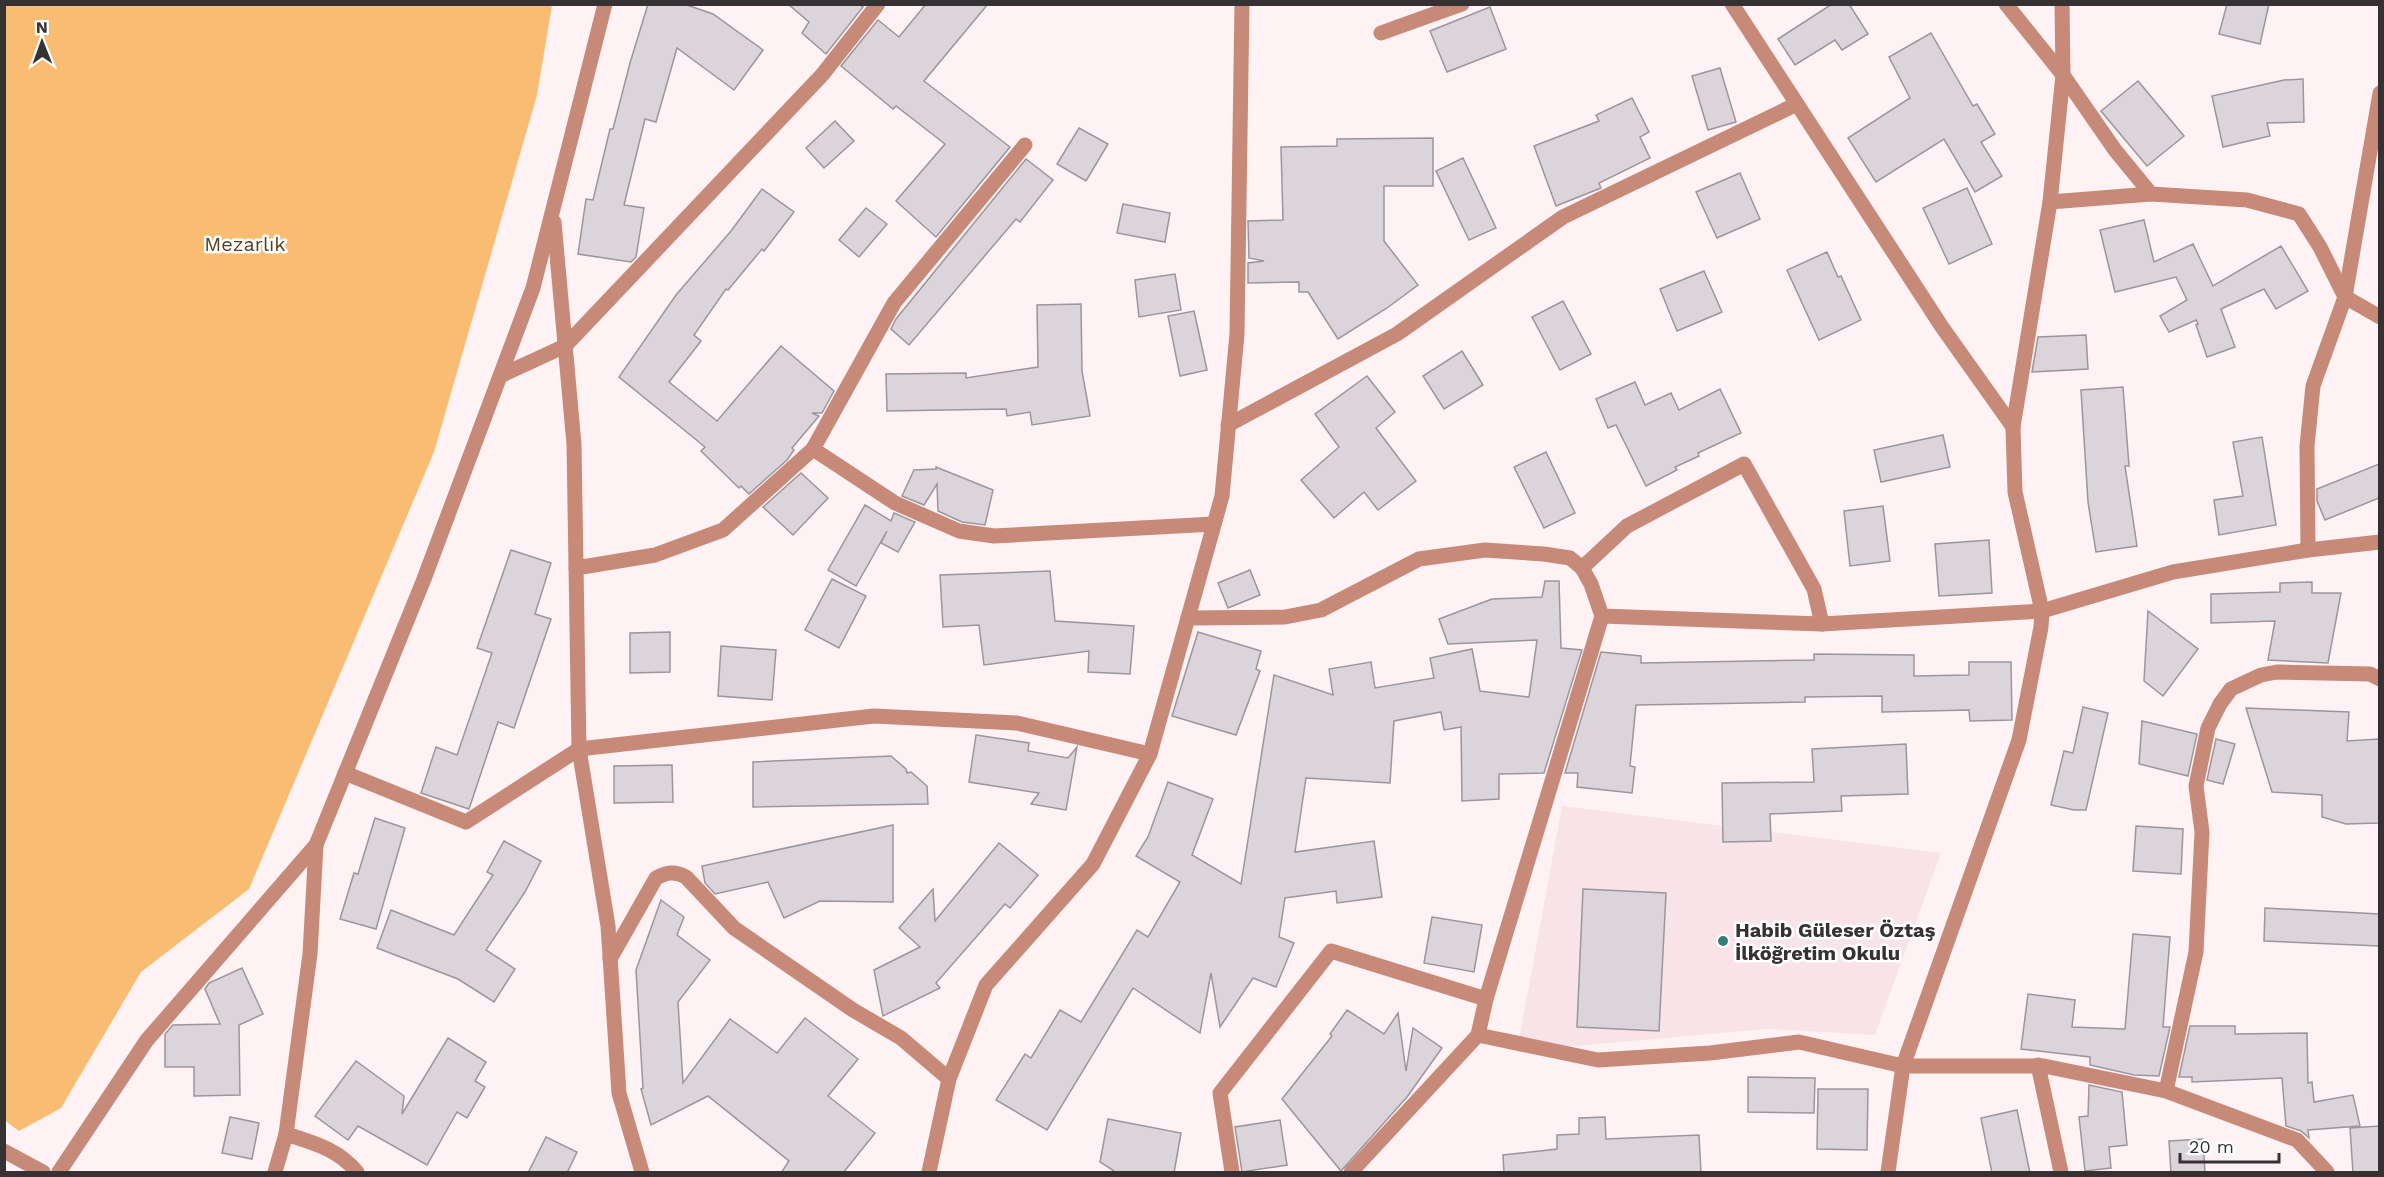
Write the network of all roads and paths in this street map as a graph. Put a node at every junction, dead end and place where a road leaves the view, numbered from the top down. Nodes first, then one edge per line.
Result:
1 (605, 4) edge
2 (878, 4) edge
3 (1242, 4) edge
4 (1461, 4) edge
5 (1732, 4) edge
6 (2006, 4) edge
7 (2062, 4) edge
8 (1381, 33) dead end
9 (2062, 75) junction
10 (2379, 93) edge
11 (1797, 104) junction
12 (1025, 145) dead end
13 (2151, 194) junction
14 (2050, 202) junction
15 (553, 210) junction
16 (2345, 297) junction
17 (2379, 317) edge
18 (565, 346) junction
19 (501, 376) junction
20 (1228, 425) junction
21 (2013, 427) junction
22 (813, 449) junction
23 (1214, 524) junction
24 (2379, 542) edge
25 (2307, 550) junction
26 (576, 568) junction
27 (1582, 568) junction
28 (2042, 611) junction
29 (1602, 616) junction
30 (1188, 618) junction
31 (1822, 624) junction
32 (2379, 679) edge
33 (579, 749) junction
34 (1150, 754) junction
35 (345, 773) junction
36 (316, 845) junction
37 (610, 959) junction
38 (1486, 999) junction
39 (1478, 1035) junction
40 (2038, 1065) junction
41 (1903, 1066) junction
42 (949, 1079) junction
43 (2166, 1091) junction
44 (286, 1134) junction
45 (4, 1151) edge
46 (43, 1173) edge
47 (59, 1173) edge
48 (275, 1173) edge
49 (357, 1173) edge
50 (642, 1173) edge
51 (930, 1173) edge
52 (1232, 1173) edge
53 (1351, 1173) edge
54 (1888, 1173) edge
55 (2061, 1173) edge
56 (2327, 1173) edge

1 - 15 street
2 - 18 street
3 - 20 street
4 - 8 street
5 - 11 street
6 - 9 street
7 - 9 street
9 - 13 street
9 - 14 street
10 - 16 street
11 - 20 street
11 - 21 street
12 - 22 street
13 - 14 street
13 - 16 street
14 - 21 street
15 - 18 street
15 - 19 street
16 - 17 street
16 - 25 street
18 - 19 street
18 - 26 street
19 - 35 street
20 - 23 street
21 - 28 street
22 - 23 street
22 - 26 street
23 - 30 street
24 - 25 street
25 - 28 street
26 - 33 street
27 - 29 street
27 - 30 street
27 - 31 street
28 - 31 street
28 - 41 street
29 - 31 street
29 - 38 street
30 - 34 street
32 - 43 street
33 - 34 street
33 - 35 street
33 - 37 street
34 - 42 street
35 - 36 street
36 - 44 street
36 - 47 street
37 - 42 street
37 - 50 street
38 - 39 street
38 - 52 street
39 - 41 street
39 - 53 street
40 - 41 street
40 - 43 street
40 - 55 street
41 - 54 street
42 - 51 street
43 - 56 street
44 - 48 street
44 - 49 street
45 - 46 street

